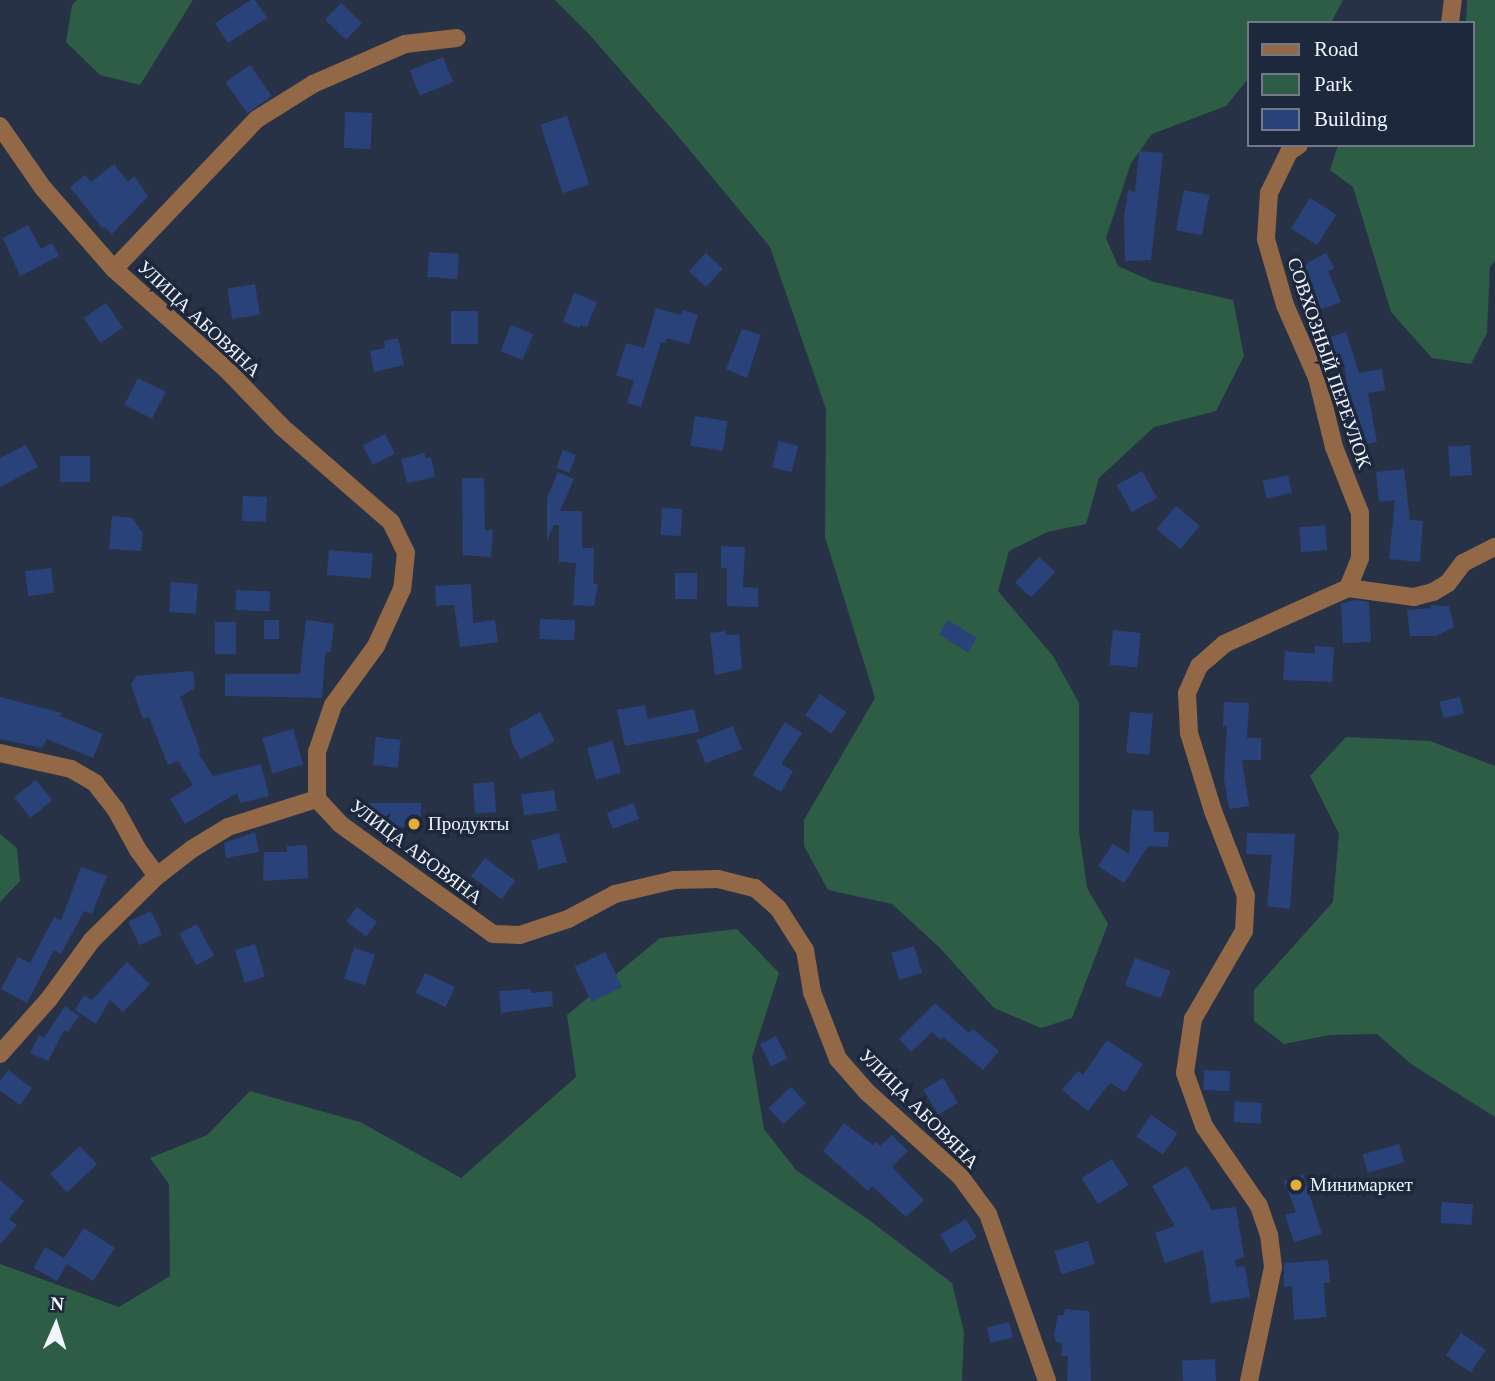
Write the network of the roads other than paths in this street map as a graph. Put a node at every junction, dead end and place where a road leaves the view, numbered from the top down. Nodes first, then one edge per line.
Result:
1 (1453, 0) edge
2 (1450, 21) edge
3 (457, 38) dead end
4 (0, 126) edge
5 (1296, 147) edge
6 (114, 269) junction
7 (1495, 547) edge
8 (1348, 588) junction
9 (0, 753) edge
10 (317, 799) junction
11 (157, 876) junction
12 (0, 1054) edge
13 (1047, 1381) edge
14 (1249, 1381) edge

1 - 2 street
3 - 6 street
4 - 6 street, УЛИЦА АБОВЯНА
5 - 8 street, СОВХОЗНЫЙ ПЕРЕУЛОК
6 - 10 street, УЛИЦА АБОВЯНА
7 - 8 street
8 - 14 street
9 - 11 street
10 - 11 street
10 - 13 street, УЛИЦА АБОВЯНА
11 - 12 street

